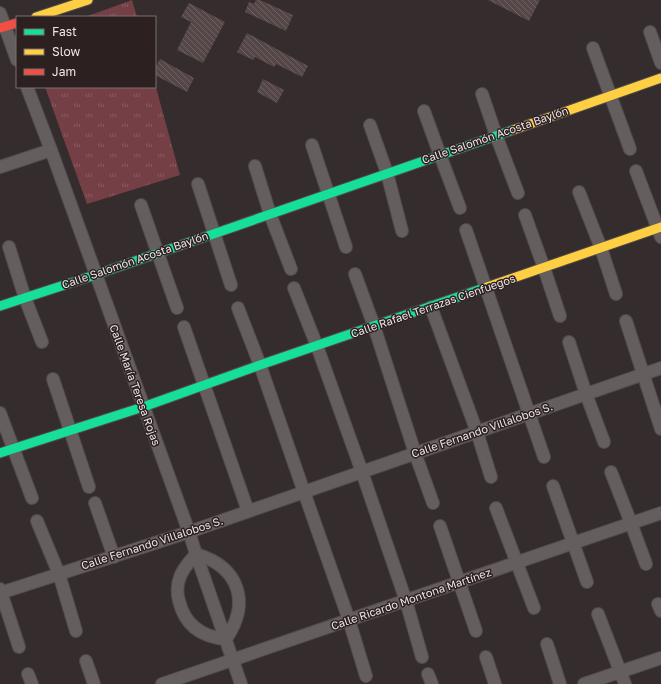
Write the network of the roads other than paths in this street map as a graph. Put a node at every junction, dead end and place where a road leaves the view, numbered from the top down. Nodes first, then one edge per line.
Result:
1 (88, 0) edge
2 (0, 13) edge
3 (39, 16) edge
4 (16, 23) edge
5 (2, 28) edge
6 (650, 32) dead end
7 (594, 48) dead end
8 (16, 58) edge
9 (661, 63) edge
10 (661, 78) edge
11 (27, 88) edge
12 (482, 94) dead end
13 (611, 95) junction
14 (424, 111) dead end
15 (370, 125) dead end
16 (496, 135) junction
17 (312, 145) dead end
18 (630, 149) dead end
19 (51, 150) junction
20 (440, 155) junction
21 (255, 166) dead end
22 (0, 167) edge
23 (636, 171) dead end
24 (387, 173) junction
25 (198, 184) dead end
26 (579, 192) dead end
27 (329, 193) junction
28 (518, 193) dead end
29 (141, 205) dead end
30 (460, 208) dead end
31 (270, 214) junction
32 (525, 215) dead end
33 (466, 230) dead end
34 (402, 231) dead end
35 (660, 231) edge
36 (214, 233) junction
37 (346, 247) dead end
38 (10, 248) dead end
39 (600, 248) junction
40 (158, 253) junction
41 (544, 268) junction
42 (291, 270) dead end
43 (355, 274) dead end
44 (95, 275) junction
45 (231, 285) dead end
46 (294, 288) dead end
47 (486, 288) junction
48 (616, 294) dead end
49 (25, 298) junction
50 (0, 306) edge
51 (431, 307) junction
52 (177, 308) dead end
53 (238, 308) dead end
54 (560, 316) dead end
55 (626, 321) dead end
56 (374, 326) junction
57 (184, 327) dead end
58 (42, 342) dead end
59 (569, 342) dead end
60 (317, 346) junction
61 (260, 365) junction
62 (661, 368) edge
63 (642, 375) junction
64 (53, 379) dead end
65 (204, 385) junction
66 (586, 394) junction
67 (143, 407) junction
68 (0, 414) edge
69 (529, 414) junction
70 (70, 430) junction
71 (661, 430) edge
72 (477, 432) junction
73 (604, 442) dead end
74 (14, 449) junction
75 (0, 453) edge
76 (415, 454) junction
77 (544, 457) dead end
78 (362, 472) junction
79 (612, 472) dead end
80 (491, 477) dead end
81 (553, 486) dead end
82 (89, 487) dead end
83 (304, 492) junction
84 (32, 498) dead end
85 (96, 503) dead end
86 (433, 503) dead end
87 (496, 508) dead end
88 (248, 511) junction
89 (661, 513) edge
90 (37, 521) dead end
91 (631, 523) junction
92 (440, 526) dead end
93 (189, 532) junction
94 (573, 543) junction
95 (196, 554) junction
96 (114, 556) junction
97 (517, 562) junction
98 (646, 564) dead end
99 (59, 574) junction
100 (587, 582) dead end
101 (459, 583) junction
102 (0, 592) edge
103 (406, 601) junction
104 (534, 608) dead end
105 (598, 614) dead end
106 (349, 620) junction
107 (76, 631) dead end
108 (476, 631) dead end
109 (226, 639) junction
110 (547, 644) dead end
111 (18, 647) dead end
112 (422, 657) dead end
113 (486, 657) dead end
114 (661, 658) edge
115 (233, 660) junction
116 (86, 661) dead end
117 (620, 672) junction
118 (366, 676) dead end
119 (94, 684) edge
120 (162, 684) edge
121 (243, 684) edge
122 (495, 684) edge
123 (560, 684) edge
124 (584, 684) edge
125 (625, 684) edge

1 - 3 street
2 - 5 street
4 - 5 street
5 - 8 street
6 - 9 street
7 - 13 street
10 - 13 street, Calle Salomón Acosta Baylón
11 - 19 street, Calle María Teresa Rojas
12 - 16 street
13 - 16 street, Calle Salomón Acosta Baylón
13 - 18 street
14 - 20 street
15 - 24 street
16 - 20 street, Calle Salomón Acosta Baylón
16 - 28 street
17 - 27 street
19 - 22 street
19 - 44 street, Calle María Teresa Rojas
20 - 24 street, Calle Salomón Acosta Baylón
20 - 30 street
21 - 31 street
23 - 35 street
24 - 27 street, Calle Salomón Acosta Baylón
24 - 34 street
25 - 36 street
26 - 39 street
27 - 31 street, Calle Salomón Acosta Baylón
27 - 37 street
29 - 40 street
31 - 36 street, Calle Salomón Acosta Baylón
31 - 42 street
32 - 41 street
33 - 47 street
35 - 39 street, Calle Rafael Terrazas Cienfuegos
36 - 40 street, Calle Salomón Acosta Baylón
36 - 45 street
38 - 49 street
39 - 41 street, Calle Rafael Terrazas Cienfuegos
39 - 48 street
40 - 44 street, Calle Salomón Acosta Baylón
40 - 52 street
41 - 47 street, Calle Rafael Terrazas Cienfuegos
41 - 54 street
43 - 56 street
44 - 49 street, Calle Salomón Acosta Baylón
44 - 67 street, Calle María Teresa Rojas
46 - 60 street
47 - 51 street, Calle Rafael Terrazas Cienfuegos
47 - 69 street
49 - 50 street, Calle Salomón Acosta Baylón
49 - 58 street
51 - 56 street, Calle Rafael Terrazas Cienfuegos
51 - 72 street
53 - 61 street
55 - 63 street
56 - 60 street, Calle Rafael Terrazas Cienfuegos
56 - 76 street
57 - 65 street
59 - 66 street
60 - 61 street, Calle Rafael Terrazas Cienfuegos
60 - 78 street
61 - 65 street, Calle Rafael Terrazas Cienfuegos
61 - 83 street
62 - 63 street, Calle Fernando Villalobos S.
63 - 66 street, Calle Fernando Villalobos S.
63 - 71 street
64 - 70 street
65 - 67 street, Calle Rafael Terrazas Cienfuegos
65 - 88 street
66 - 69 street, Calle Fernando Villalobos S.
66 - 73 street
67 - 70 street, Calle Rafael Terrazas Cienfuegos
67 - 93 street, Calle María Teresa Rojas
68 - 74 street
69 - 72 street, Calle Fernando Villalobos S.
69 - 77 street
70 - 74 street, Calle Rafael Terrazas Cienfuegos
70 - 82 street
72 - 76 street, Calle Fernando Villalobos S.
72 - 80 street
74 - 75 street, Calle Rafael Terrazas Cienfuegos
74 - 84 street
76 - 78 street, Calle Fernando Villalobos S.
76 - 86 street
78 - 83 street, Calle Fernando Villalobos S.
78 - 103 street
79 - 91 street
81 - 94 street
83 - 88 street, Calle Fernando Villalobos S.
83 - 106 street
85 - 96 street
87 - 97 street
88 - 93 street, Calle Fernando Villalobos S.
89 - 91 street, Calle Ricardo Montona Martínez
90 - 99 street
91 - 94 street, Calle Ricardo Montona Martínez
91 - 98 street
92 - 101 street
93 - 95 street, Calle María Teresa Rojas
93 - 96 street, Calle Fernando Villalobos S.
94 - 97 street, Calle Ricardo Montona Martínez
94 - 100 street
95 - 109 street, Calle María Teresa Rojas
95 - 109 street
95 - 109 street
96 - 99 street, Calle Fernando Villalobos S.
97 - 101 street, Calle Ricardo Montona Martínez
97 - 104 street
99 - 102 street, Calle Fernando Villalobos S.
99 - 107 street
101 - 103 street, Calle Ricardo Montona Martínez
101 - 108 street
102 - 111 street
103 - 106 street, Calle Ricardo Montona Martínez
103 - 112 street
105 - 117 street
106 - 115 street, Calle Ricardo Montona Martínez
106 - 118 street
109 - 115 street, Calle María Teresa Rojas
110 - 123 street
113 - 122 street
114 - 117 street
115 - 120 street, Calle Ricardo Montona Martínez
115 - 121 street, Calle María Teresa Rojas
116 - 119 street
117 - 124 street
117 - 125 street

